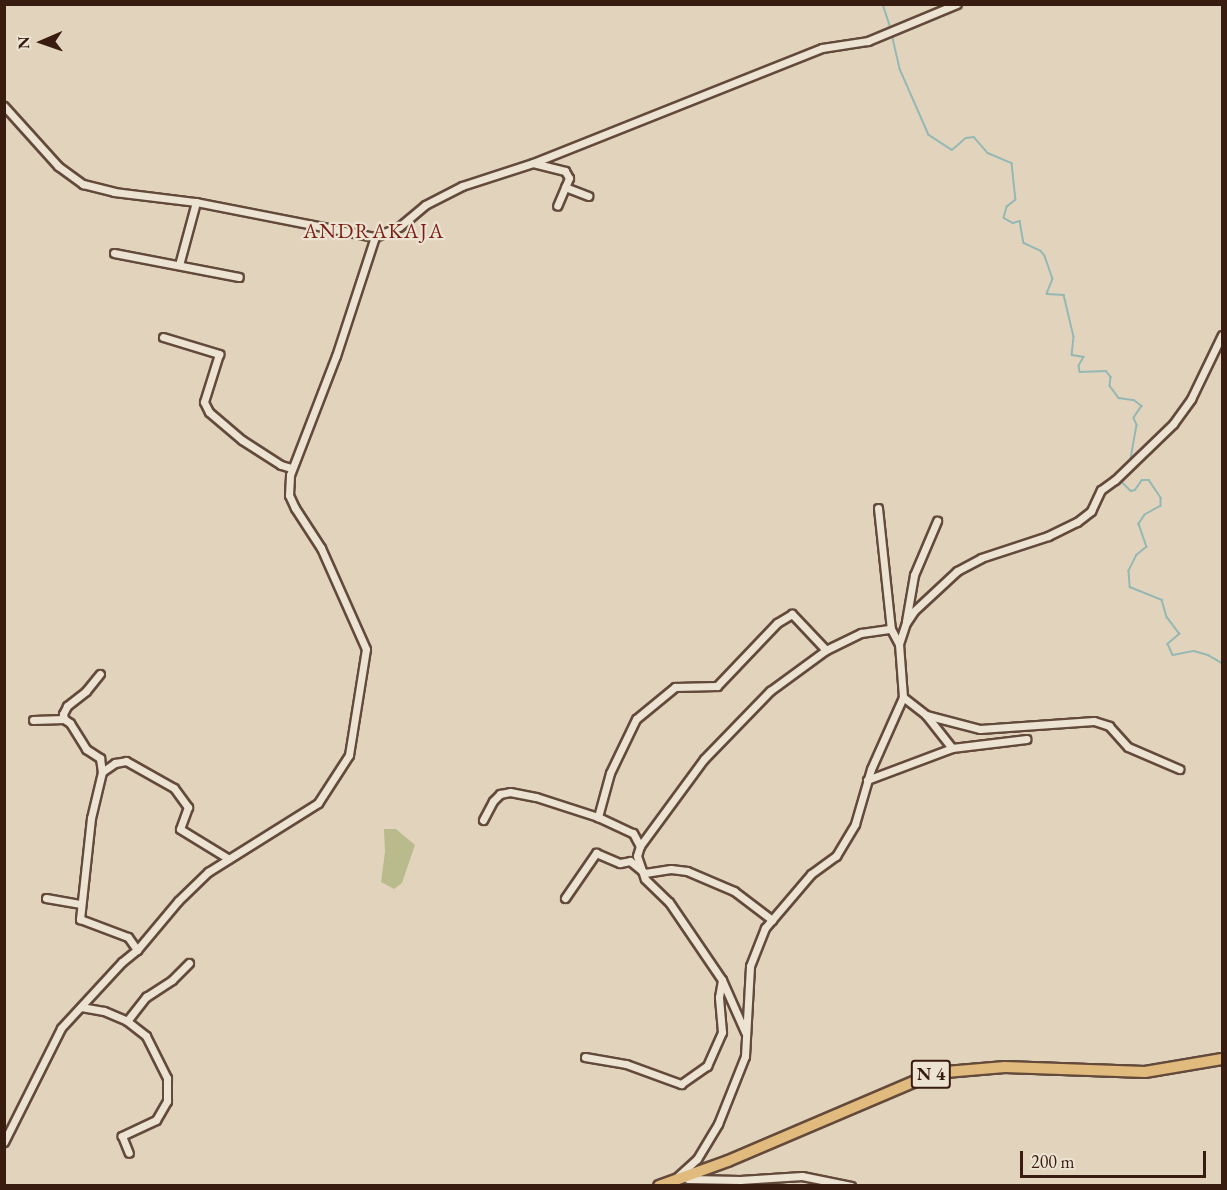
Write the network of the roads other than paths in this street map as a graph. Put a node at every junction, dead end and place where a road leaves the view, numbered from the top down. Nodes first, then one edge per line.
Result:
1 (957, 4) edge
2 (4, 106) edge
3 (533, 163) junction
4 (565, 188) junction
5 (588, 196) dead end
6 (196, 202) junction
7 (557, 206) dead end
8 (375, 237) junction
9 (114, 253) dead end
10 (179, 265) junction
11 (239, 277) dead end
12 (1222, 335) edge
13 (163, 337) dead end
14 (291, 468) junction
15 (878, 508) dead end
16 (937, 521) dead end
17 (906, 623) junction
18 (891, 629) junction
19 (899, 644) junction
20 (826, 650) junction
21 (100, 674) dead end
22 (903, 697) junction
23 (926, 715) junction
24 (64, 719) junction
25 (33, 720) dead end
26 (1026, 739) dead end
27 (952, 748) junction
28 (1179, 769) dead end
29 (102, 772) junction
30 (867, 780) junction
31 (598, 817) junction
32 (483, 820) dead end
33 (640, 846) junction
34 (229, 859) junction
35 (645, 873) junction
36 (46, 898) dead end
37 (565, 898) dead end
38 (79, 904) junction
39 (772, 920) junction
40 (137, 950) junction
41 (189, 963) dead end
42 (722, 980) junction
43 (81, 1007) junction
44 (127, 1021) junction
45 (746, 1034) junction
46 (585, 1057) dead end
47 (1222, 1059) edge
48 (4, 1142) edge
49 (129, 1153) dead end
50 (674, 1180) junction
51 (740, 1180) junction
52 (659, 1185) edge
53 (756, 1185) edge
54 (851, 1185) edge

1 - 3 street
2 - 6 street
3 - 4 street
3 - 8 street
4 - 5 street
4 - 7 street
6 - 8 street
6 - 10 street
8 - 14 street
9 - 10 street
10 - 11 street
12 - 17 street
13 - 14 street
14 - 34 street
15 - 18 street
16 - 17 street
17 - 19 street
18 - 19 street
18 - 20 street
19 - 22 street
20 - 31 street
20 - 33 street
21 - 24 street
22 - 23 street
22 - 30 street
23 - 27 street
23 - 28 street
24 - 25 street
24 - 29 street
26 - 27 street
27 - 30 street
29 - 34 street
29 - 38 street
30 - 39 street
31 - 32 street
31 - 33 street
33 - 35 street
34 - 40 street
35 - 37 street
35 - 39 street
35 - 42 street
36 - 38 street
38 - 40 street
39 - 45 street
40 - 43 street
41 - 44 street
42 - 45 street
42 - 46 street
43 - 44 street
43 - 48 street
44 - 49 street
45 - 50 street
47 - 50 main road, N 4
50 - 51 street
50 - 52 main road, N 4
51 - 53 street
51 - 54 street

